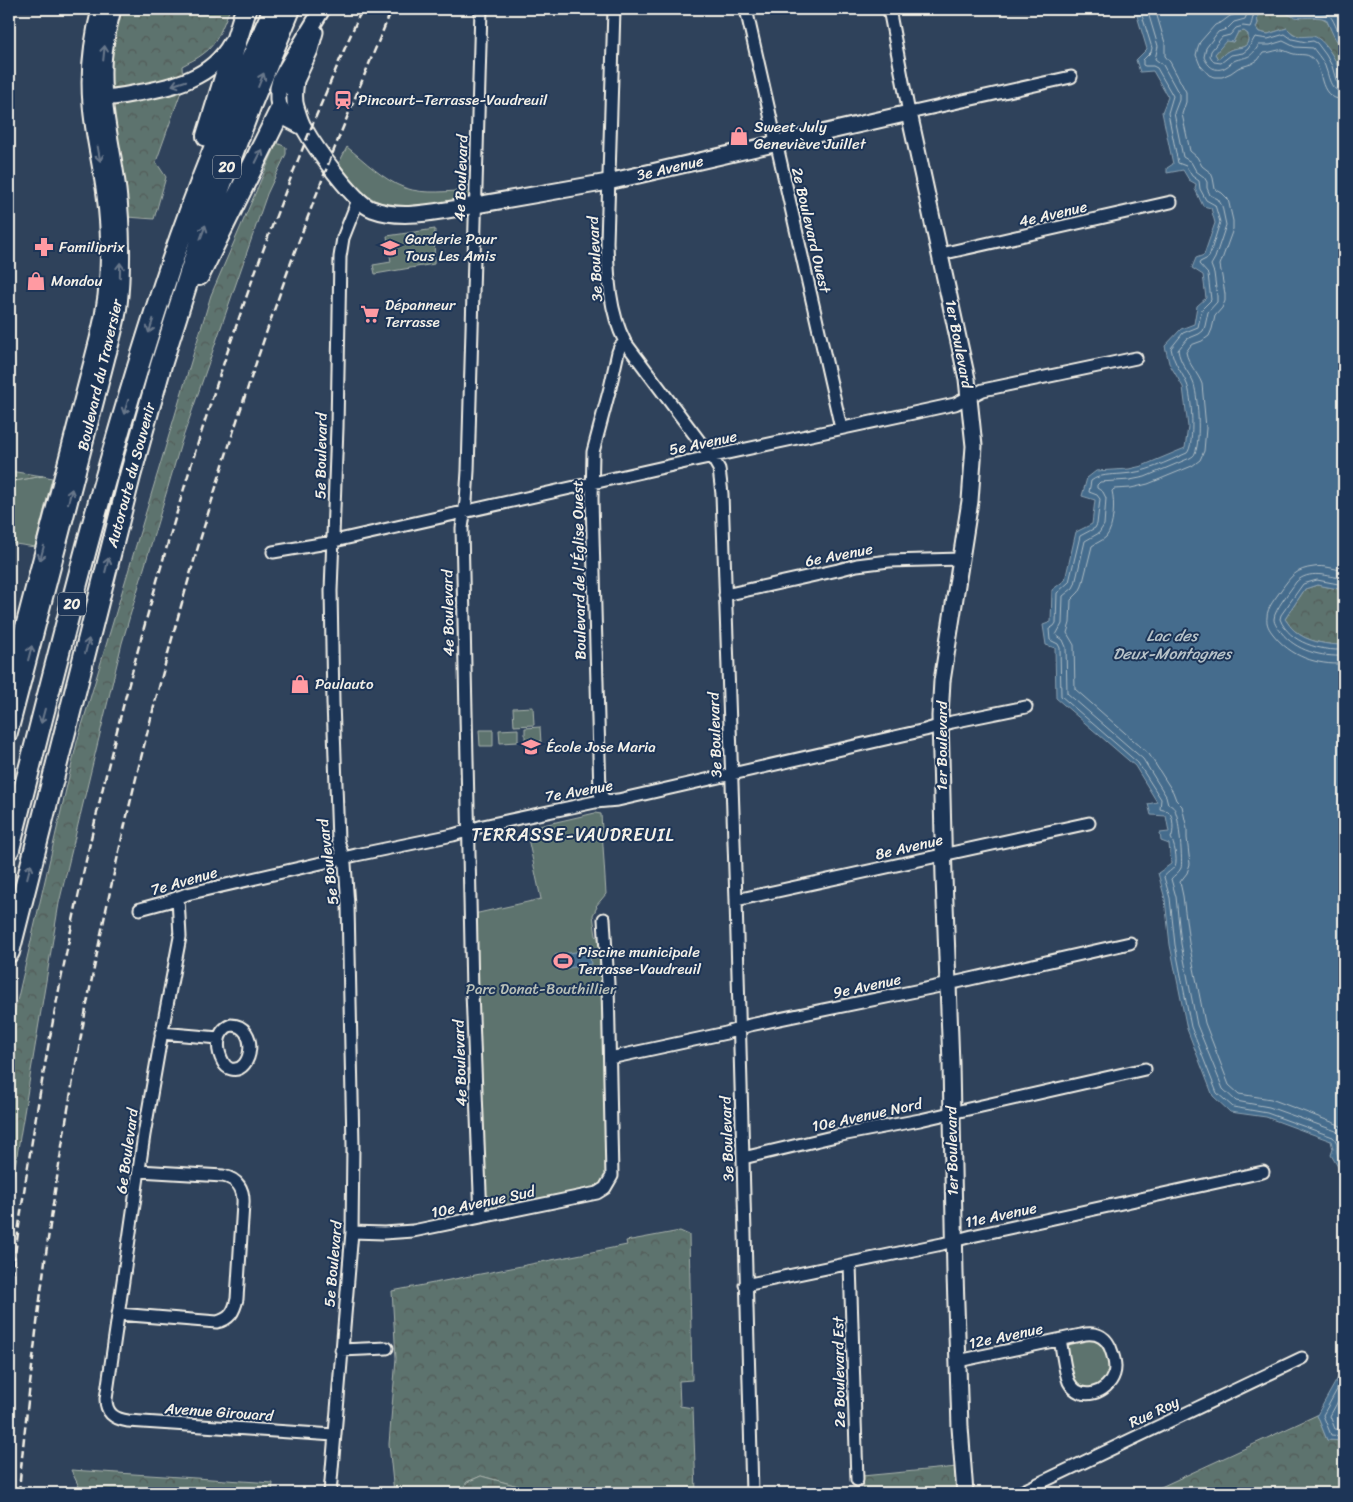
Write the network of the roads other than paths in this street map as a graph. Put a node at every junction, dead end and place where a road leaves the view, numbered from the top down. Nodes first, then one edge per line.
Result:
1 (100, 9) edge
2 (113, 9) edge
3 (274, 9) edge
4 (290, 9) edge
5 (481, 9) edge
6 (614, 9) edge
7 (746, 9) edge
8 (889, 9) edge
9 (322, 10) edge
10 (243, 17) edge
11 (1071, 77) dead end
12 (296, 80) junction
13 (95, 101) junction
14 (280, 111) junction
15 (910, 113) junction
16 (303, 127) junction
17 (777, 145) junction
18 (608, 182) junction
19 (358, 200) junction
20 (1171, 202) dead end
21 (475, 204) junction
22 (177, 247) junction
23 (941, 254) junction
24 (172, 328) junction
25 (626, 342) junction
26 (1136, 358) dead end
27 (970, 397) junction
28 (841, 428) junction
29 (712, 457) junction
30 (591, 484) junction
31 (464, 513) junction
32 (334, 541) junction
33 (273, 552) dead end
34 (961, 559) junction
35 (725, 595) junction
36 (9, 683) edge
37 (1026, 707) dead end
38 (940, 726) junction
39 (9, 734) edge
40 (731, 773) junction
41 (605, 801) junction
42 (1089, 823) dead end
43 (468, 831) junction
44 (9, 849) edge
45 (944, 855) junction
46 (344, 858) junction
47 (178, 897) junction
48 (736, 900) junction
49 (140, 909) dead end
50 (604, 919) dead end
51 (1130, 943) dead end
52 (9, 952) edge
53 (948, 983) junction
54 (739, 1029) junction
55 (161, 1033) junction
56 (219, 1038) dead end
57 (610, 1058) junction
58 (1144, 1069) dead end
59 (951, 1113) junction
60 (743, 1158) junction
61 (139, 1171) junction
62 (1263, 1172) dead end
63 (481, 1218) junction
64 (352, 1232) junction
65 (954, 1241) junction
66 (850, 1264) junction
67 (746, 1284) junction
68 (118, 1314) junction
69 (1060, 1340) junction
70 (387, 1348) dead end
71 (341, 1350) junction
72 (1302, 1358) dead end
73 (958, 1361) junction
74 (107, 1409) joint
75 (334, 1435) junction
76 (857, 1480) dead end
77 (330, 1493) edge
78 (752, 1493) edge
79 (965, 1493) edge
80 (1019, 1493) edge

1 - 13 street, Boulevard du Traversier
13 -> 2 street, Boulevard du Traversier
3 - 22 highway, Autoroute du Souvenir / 20
24 -> 4 highway, Autoroute du Souvenir / 20
5 - 21 street, 4e Boulevard
6 - 18 street, 3e Boulevard
7 - 17 street, 2e Boulevard Ouest
8 - 15 street, 1er Boulevard
9 - 12 street, 3e Avenue
9 - 14 street, 3e Avenue
10 -> 13 street
10 - 22 highway
11 - 15 street, 3e Avenue
12 - 14 street, 3e Avenue
12 - 16 street, 3e Avenue
13 -> 36 street, Boulevard du Traversier
39 -> 13 street, Boulevard du Traversier
14 - 16 street, 3e Avenue
24 -> 14 highway
15 - 17 street, 3e Avenue
15 - 23 street, 1er Boulevard
16 - 19 street, 3e Avenue
17 - 18 street, 3e Avenue
17 - 28 street, 2e Boulevard Ouest
18 - 21 street, 3e Avenue
18 - 25 street, 3e Boulevard
19 - 21 street, 3e Avenue
19 - 32 street, 5e Boulevard
20 - 23 street, 4e Avenue
21 - 31 street, 4e Boulevard
22 -> 44 highway, Autoroute du Souvenir / 20
23 - 27 street, 1er Boulevard
52 -> 24 highway, Autoroute du Souvenir / 20
25 - 29 street, 3e Boulevard
25 - 30 street, Boulevard de l'Église Ouest
26 - 27 street, 5e Avenue
27 - 28 street, 5e Avenue
27 - 34 street, 1er Boulevard
28 - 29 street, 5e Avenue
29 - 30 street, 5e Avenue
29 - 35 street, 3e Boulevard
30 - 31 street, 5e Avenue
30 - 41 street, Boulevard de l'Église Ouest
31 - 32 street, 5e Avenue
31 - 43 street, 4e Boulevard
32 - 33 street, 5e Avenue
32 - 46 street, 5e Boulevard
34 - 35 street, 6e Avenue
34 - 38 street, 1er Boulevard
35 - 40 street, 3e Boulevard
37 - 38 street, 7e Avenue
38 - 40 street, 7e Avenue
38 - 45 street, 1er Boulevard
40 - 41 street, 7e Avenue
40 - 48 street, 3e Boulevard
41 - 43 street, 7e Avenue
42 - 45 street, 8e Avenue
43 - 46 street, 7e Avenue
43 - 63 street, 4e Boulevard
45 - 48 street, 8e Avenue
45 - 53 street, 1er Boulevard
46 - 47 street, 7e Avenue
46 - 64 street, 5e Boulevard
47 - 49 street, 7e Avenue
47 - 55 street, 6e Boulevard
48 - 54 street, 3e Boulevard
50 - 57 street
51 - 53 street, 9e Avenue
53 - 54 street, 9e Avenue
53 - 59 street, 1er Boulevard
54 - 57 street, 9e Avenue
54 - 60 street, 3e Boulevard
55 - 56 street
55 - 61 street, 6e Boulevard
57 - 63 street, 10e Avenue Sud
58 - 59 street, 10e Avenue Nord
59 - 60 street, 10e Avenue Nord
59 - 65 street, 1er Boulevard
60 - 67 street, 3e Boulevard
61 - 68 street, 6e Boulevard
61 - 68 street
62 - 65 street, 11e Avenue
63 - 64 street, 10e Avenue Sud
64 - 71 street, 5e Boulevard
65 - 66 street, 11e Avenue
65 - 73 street, 1er Boulevard
66 - 67 street, 11e Avenue
66 - 76 street, 2e Boulevard Est
67 - 78 street, 3e Boulevard
68 - 74 street, 6e Boulevard
69 - 69 street, 12e Avenue
69 - 73 street, 12e Avenue
70 - 71 street
71 - 75 street, 5e Boulevard
72 - 80 street, Rue Roy
73 - 79 street, 1er Boulevard
74 - 75 street, Avenue Girouard
75 - 77 street, 5e Boulevard

